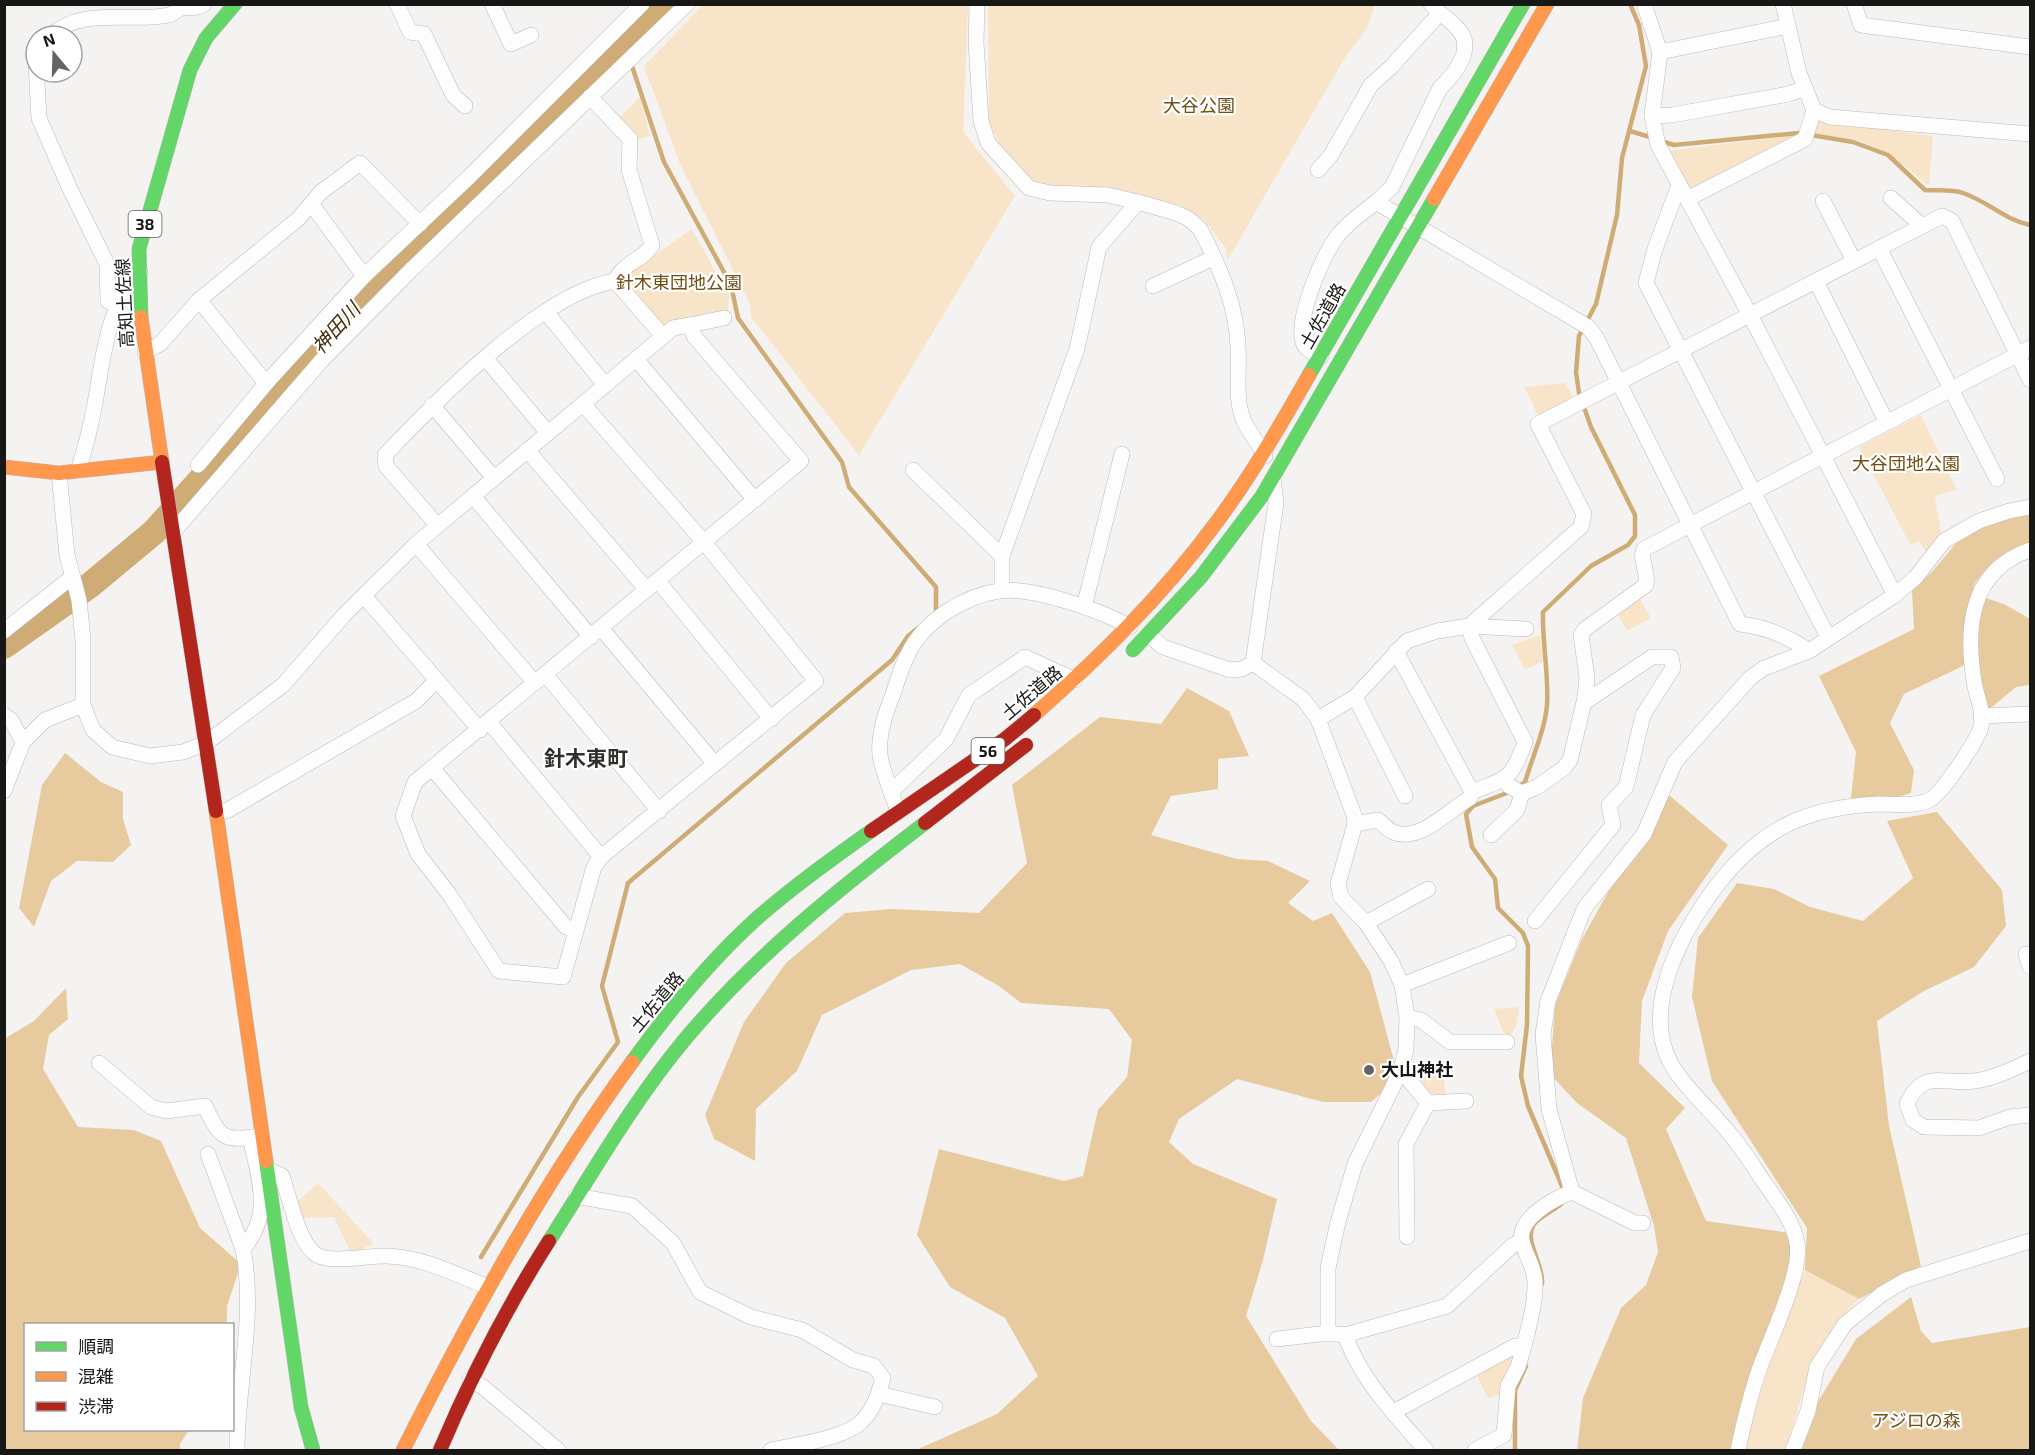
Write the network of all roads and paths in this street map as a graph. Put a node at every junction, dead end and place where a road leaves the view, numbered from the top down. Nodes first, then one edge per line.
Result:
1 (204, 4) edge
2 (235, 4) edge
3 (397, 4) edge
4 (492, 4) edge
5 (642, 4) edge
6 (687, 4) edge
7 (977, 4) edge
8 (1523, 4) edge
9 (1547, 4) edge
10 (1644, 4) edge
11 (1783, 4) edge
12 (1854, 4) edge
13 (1435, 10) edge
14 (73, 24) edge
15 (1788, 26) junction
16 (531, 35) dead end
17 (2031, 47) edge
18 (1660, 52) junction
19 (37, 84) edge
20 (1805, 88) junction
21 (590, 97) junction
22 (465, 106) dead end
23 (1814, 110) junction
24 (1652, 123) junction
25 (2031, 134) edge
26 (1318, 170) dead end
27 (1683, 192) junction
28 (1891, 198) dead end
29 (1823, 201) dead end
30 (1138, 202) junction
31 (1376, 202) junction
32 (312, 205) junction
33 (1400, 217) junction
34 (420, 224) junction
35 (1922, 226) junction
36 (1419, 227) junction
37 (1879, 248) junction
38 (1214, 258) junction
39 (1854, 261) junction
40 (140, 272) junction
41 (364, 276) junction
42 (615, 281) junction
43 (1816, 281) junction
44 (1153, 286) dead end
45 (199, 300) junction
46 (118, 306) junction
47 (546, 312) junction
48 (1750, 315) junction
49 (724, 318) dead end
50 (690, 325) junction
51 (663, 336) junction
52 (1681, 351) junction
53 (2024, 351) edge
54 (145, 352) junction
55 (1321, 357) junction
56 (486, 359) junction
57 (636, 359) junction
58 (2031, 380) edge
59 (268, 381) junction
60 (1618, 382) junction
61 (605, 385) junction
62 (1952, 388) junction
63 (583, 404) junction
64 (432, 405) junction
65 (1887, 421) junction
66 (548, 433) junction
67 (527, 450) junction
68 (1264, 453) junction
69 (1122, 454) dead end
70 (1821, 455) junction
71 (162, 462) junction
72 (198, 465) dead end
73 (4, 467) edge
74 (913, 470) dead end
75 (78, 471) junction
76 (58, 473) junction
77 (494, 478) junction
78 (1997, 479) dead end
79 (1273, 482) junction
80 (1752, 492) junction
81 (473, 496) junction
82 (755, 500) junction
83 (2031, 507) edge
84 (1689, 524) junction
85 (437, 525) junction
86 (173, 527) junction
87 (704, 542) junction
88 (416, 544) junction
89 (2031, 550) edge
90 (1002, 556) junction
91 (652, 585) junction
92 (75, 588) junction
93 (1002, 590) junction
94 (364, 596) junction
95 (1895, 596) junction
96 (1084, 607) junction
97 (1469, 626) junction
98 (1130, 627) junction
99 (1526, 629) dead end
100 (5, 630) edge
101 (596, 633) junction
102 (1149, 635) junction
103 (1828, 637) junction
104 (1396, 651) junction
105 (1809, 651) junction
106 (1125, 658) dead end
107 (1253, 663) junction
108 (540, 678) junction
109 (1075, 680) junction
110 (436, 681) junction
111 (1355, 698) junction
112 (1585, 698) junction
113 (83, 705) junction
114 (2031, 714) edge
115 (4, 715) edge
116 (1981, 716) junction
117 (771, 719) junction
118 (1318, 719) junction
119 (485, 726) junction
120 (1039, 734) dead end
121 (23, 742) junction
122 (206, 743) junction
123 (715, 764) junction
124 (432, 768) junction
125 (1514, 787) junction
126 (4, 790) edge
127 (891, 792) junction
128 (1472, 792) junction
129 (1405, 796) dead end
130 (659, 811) junction
131 (898, 811) junction
132 (216, 813) junction
133 (1355, 824) junction
134 (1491, 835) dead end
135 (601, 857) junction
136 (1428, 889) dead end
137 (1535, 921) dead end
138 (1366, 923) junction
139 (575, 930) junction
140 (1509, 944) dead end
141 (1402, 985) junction
142 (1407, 1017) junction
143 (1507, 1042) dead end
144 (2031, 1061) edge
145 (99, 1064) dead end
146 (1401, 1070) junction
147 (1466, 1101) dead end
148 (1428, 1103) junction
149 (2031, 1115) edge
150 (257, 1136) junction
151 (208, 1154) dead end
152 (268, 1169) junction
153 (1572, 1192) junction
154 (576, 1196) junction
155 (1643, 1223) dead end
156 (1407, 1237) dead end
157 (1522, 1241) junction
158 (2031, 1241) edge
159 (243, 1249) junction
160 (488, 1287) junction
161 (1329, 1333) junction
162 (1345, 1335) junction
163 (1277, 1339) dead end
164 (1524, 1346) junction
165 (470, 1380) junction
166 (879, 1394) junction
167 (935, 1407) dead end
168 (1394, 1414) junction
169 (237, 1450) edge
170 (313, 1450) edge
171 (403, 1450) edge
172 (440, 1450) edge
173 (558, 1450) edge
174 (771, 1450) edge
175 (1426, 1450) edge
176 (1475, 1450) edge
177 (1738, 1450) edge
178 (1793, 1450) edge

1 - 14 street
2 - 40 main road, 高知土佐線 / 38
3 - 22 street
4 - 16 street
5 - 34 street
6 - 21 street
7 - 30 street
8 - 33 main road, 土佐道路 / 56
9 - 36 main road, 土佐道路
10 - 18 street
11 - 15 street
12 - 17 street
13 - 26 street
13 - 31 street
15 - 18 street
15 - 20 street
18 - 24 street
19 - 46 street
20 - 23 street
20 - 24 street
21 - 42 street
21 - 86 street
23 - 25 street
23 - 27 street
24 - 27 street
27 - 48 street
27 - 52 street
28 - 35 street
29 - 39 street
30 - 38 street
30 - 90 street
31 - 33 street
31 - 55 street
32 - 34 street
32 - 41 street
32 - 45 street
33 - 36 street
33 - 55 main road, 土佐道路 / 56
34 - 41 street
35 - 37 street
35 - 53 street
36 - 60 street
36 - 79 main road, 土佐道路
37 - 39 street
37 - 62 street
38 - 44 street
38 - 68 street
39 - 43 street
40 - 46 street
40 - 54 main road, 高知土佐線 / 38
41 - 59 street
42 - 47 street
42 - 51 street
43 - 48 street
43 - 65 street
45 - 54 street
45 - 59 street
46 - 75 street
47 - 56 street
47 - 61 street
48 - 52 street
48 - 70 street
49 - 50 street
50 - 51 street
50 - 82 street
51 - 57 street
52 - 60 street
52 - 80 street
53 - 58 street
53 - 62 street
54 - 71 main road, 高知土佐線 / 38
55 - 68 main road, 土佐道路 / 56
56 - 64 street
56 - 66 street
57 - 61 street
57 - 82 street
59 - 72 street
60 - 84 street
60 - 97 street
61 - 63 street
62 - 65 street
62 - 78 street
63 - 66 street
63 - 87 street
64 - 77 street
64 - 85 street
65 - 70 street
66 - 67 street
67 - 77 street
67 - 91 street
68 - 79 street
68 - 98 main road, 土佐道路 / 56
69 - 96 street
70 - 80 street
70 - 95 street
71 - 75 main road
71 - 86 main road, 高知土佐線
73 - 76 main road
74 - 90 street
75 - 76 main road
76 - 92 street
77 - 81 street
79 - 102 main road, 土佐道路
79 - 107 street
80 - 84 street
80 - 103 street
81 - 85 street
81 - 101 street
82 - 87 street
83 - 95 street
84 - 105 street
84 - 112 street
85 - 88 street
86 - 122 main road, 高知土佐線
87 - 91 street
87 - 117 street
88 - 94 street
88 - 108 street
89 - 116 street
90 - 93 street
91 - 101 street
91 - 117 street
92 - 100 street
92 - 113 street
93 - 96 street
93 - 127 street
94 - 110 street
94 - 122 street
95 - 103 street
96 - 98 street
97 - 99 street
97 - 104 street
97 - 125 street
98 - 109 main road, 土佐道路 / 56
101 - 108 street
101 - 123 street
102 - 106 main road, 土佐道路
102 - 107 street
103 - 105 street
104 - 111 street
104 - 128 street
105 - 153 street
107 - 118 street
108 - 119 street
108 - 130 street
109 - 127 street
109 - 131 main road, 土佐道路 / 56
110 - 119 street
110 - 132 street
111 - 118 street
111 - 129 street
112 - 125 street
112 - 137 street
113 - 121 street
113 - 122 street
114 - 116 street
115 - 121 street
116 - 177 street
117 - 123 street
118 - 133 street
119 - 124 street
119 - 135 street
120 - 154 main road, 土佐道路 / 56
121 - 126 street
122 - 132 main road, 高知土佐線
123 - 130 street
124 - 139 street
124 - 139 street
125 - 128 street
125 - 134 street
127 - 131 street
128 - 133 street
130 - 135 street
131 - 160 main road, 土佐道路 / 56
132 - 150 main road, 高知土佐線
133 - 138 street
135 - 139 street
136 - 138 street
138 - 141 street
140 - 141 street
141 - 142 street
142 - 143 street
142 - 146 street
144 - 149 street
145 - 150 street
146 - 148 street
146 - 161 street
147 - 148 street
148 - 156 street
150 - 152 main road, 高知土佐線
150 - 159 street
151 - 159 street
152 - 160 street
152 - 170 main road, 高知土佐線
153 - 155 street
153 - 157 street
154 - 165 main road, 土佐道路 / 56
154 - 166 street
157 - 162 street
157 - 164 street
158 - 178 street
159 - 169 street
160 - 171 main road, 土佐道路 / 56
161 - 162 street
161 - 163 street
162 - 168 street
164 - 168 street
164 - 176 street
165 - 172 main road, 土佐道路 / 56
165 - 173 street
166 - 167 street
166 - 174 street
168 - 175 street

